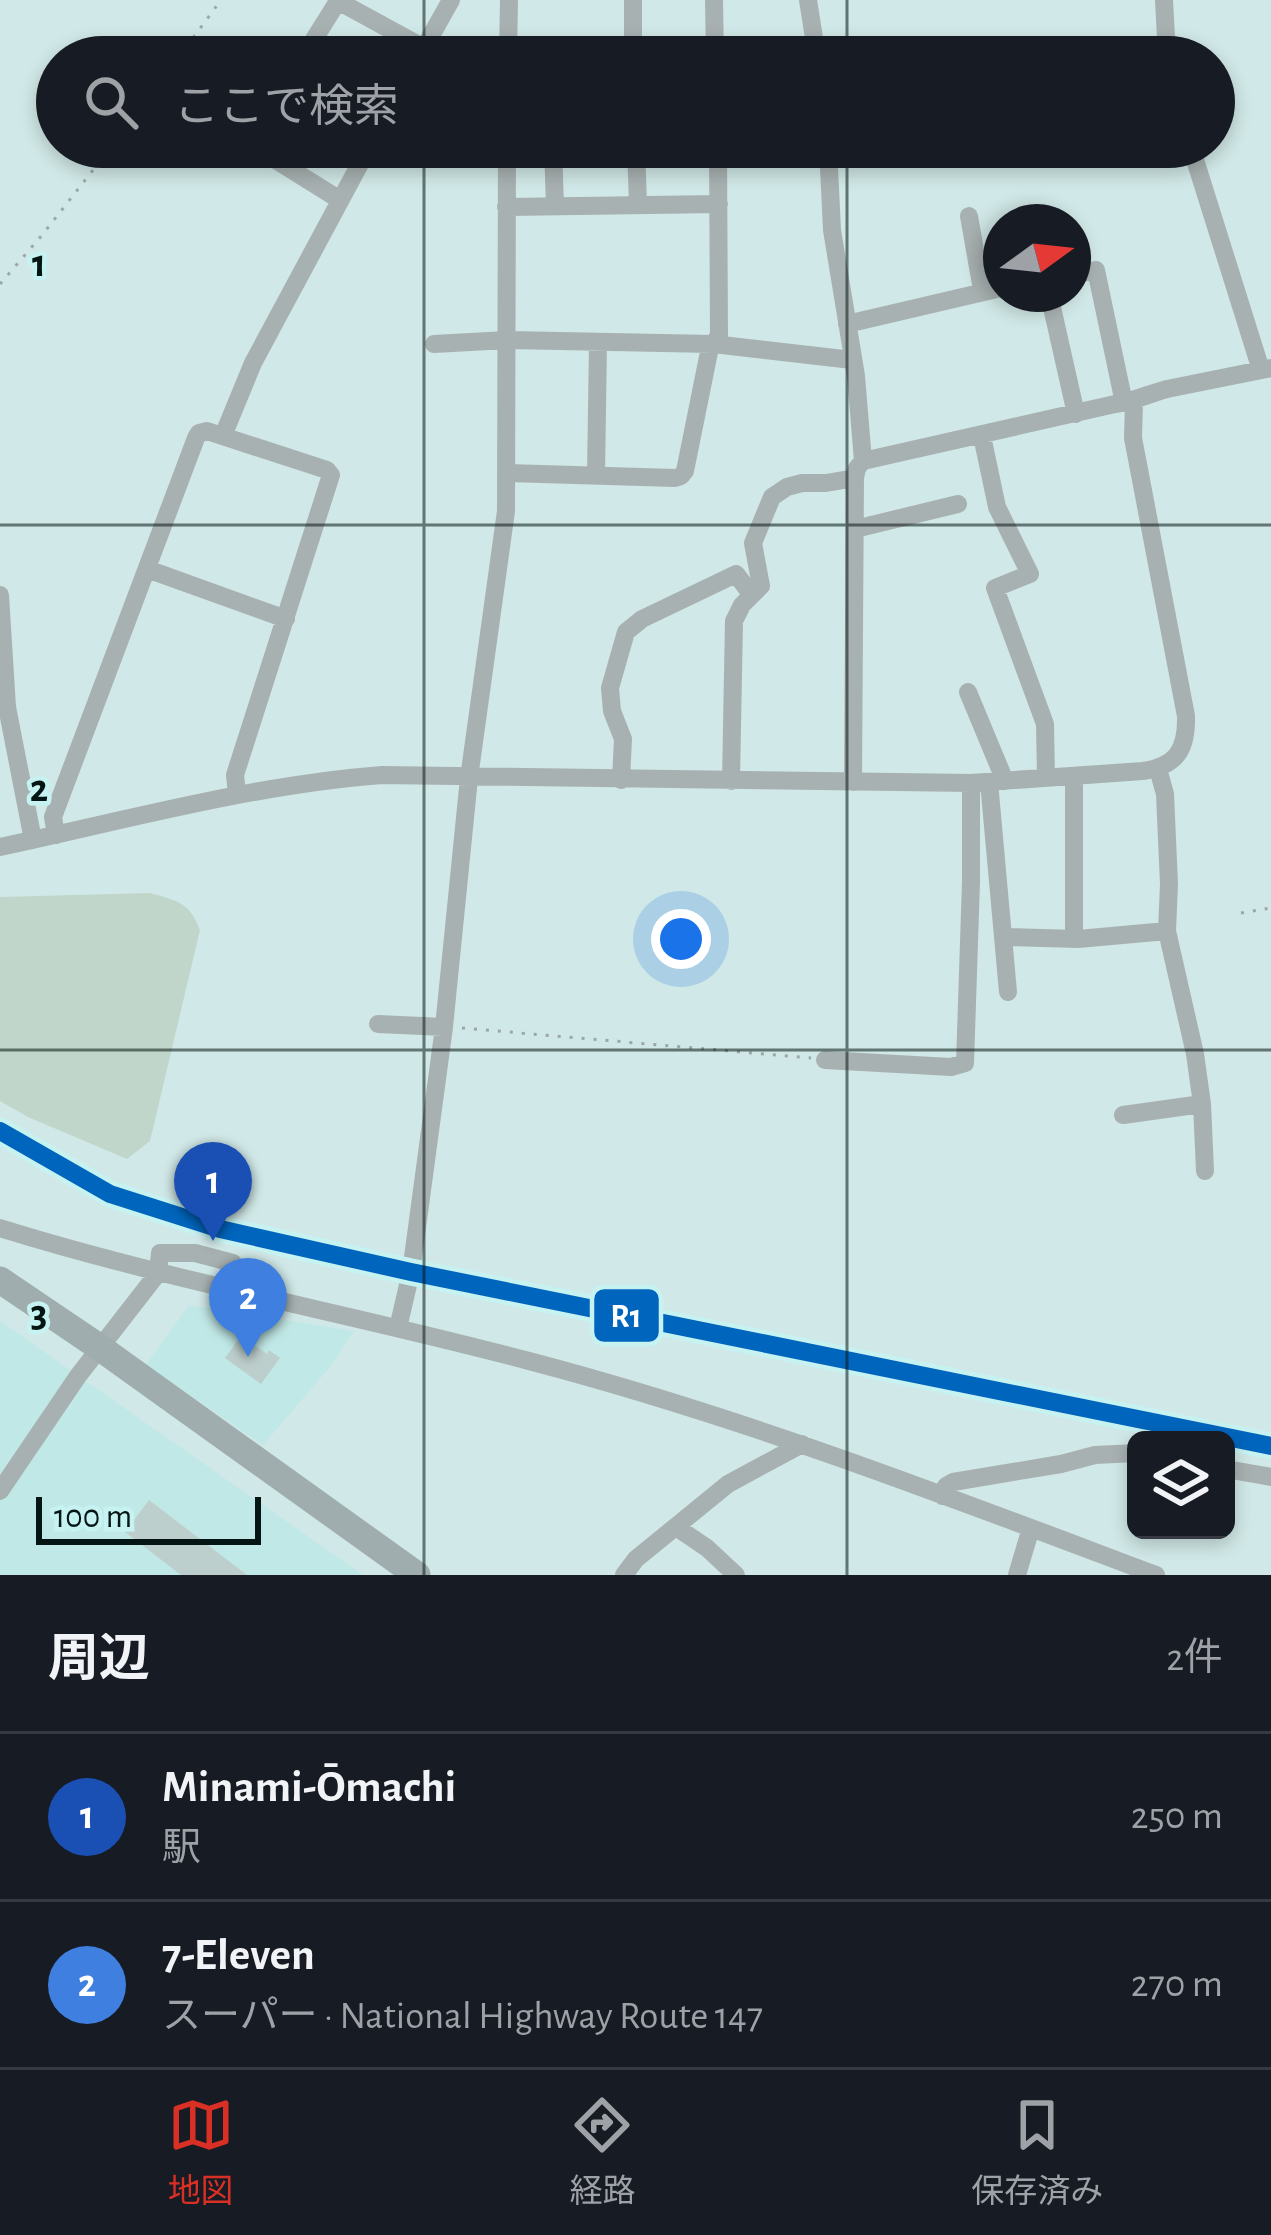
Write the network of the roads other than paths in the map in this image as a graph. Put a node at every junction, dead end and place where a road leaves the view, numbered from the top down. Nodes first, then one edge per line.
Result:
1 (451, 0) edge
2 (509, 0) edge
3 (633, 0) edge
4 (714, 0) edge
5 (808, 0) edge
6 (1164, 0) edge
7 (316, 36) edge
8 (395, 36) edge
9 (430, 36) edge
10 (508, 36) edge
11 (633, 36) edge
12 (715, 36) edge
13 (814, 36) edge
14 (1166, 36) edge
15 (289, 168) edge
16 (358, 168) edge
17 (507, 168) edge
18 (553, 168) edge
19 (637, 168) edge
20 (718, 168) edge
21 (829, 168) edge
22 (1198, 168) edge
23 (340, 200) junction
24 (719, 204) junction
25 (638, 205) junction
26 (554, 206) junction
27 (506, 207) junction
28 (969, 216) dead end
29 (983, 262) edge
30 (1091, 271) edge
31 (983, 291) edge
32 (1053, 312) edge
33 (848, 324) junction
34 (507, 340) junction
35 (598, 343) junction
36 (434, 344) dead end
37 (713, 344) junction
38 (852, 359) junction
39 (1266, 369) edge
40 (1129, 403) junction
41 (1076, 414) junction
42 (224, 436) junction
43 (982, 436) junction
44 (859, 469) junction
45 (507, 473) junction
46 (596, 475) junction
47 (958, 504) dead end
48 (855, 530) junction
49 (147, 568) junction
50 (751, 594) junction
51 (0, 595) edge
52 (286, 619) junction
53 (968, 692) dead end
54 (1158, 769) junction
55 (1074, 776) junction
56 (469, 778) junction
57 (1046, 778) junction
58 (621, 780) junction
59 (731, 781) junction
60 (853, 782) junction
61 (989, 782) junction
62 (237, 794) junction
63 (56, 835) junction
64 (33, 840) junction
65 (0, 847) edge
66 (1167, 931) junction
67 (1005, 937) junction
68 (1074, 939) junction
69 (1008, 992) dead end
70 (378, 1024) dead end
71 (444, 1027) junction
72 (825, 1060) road end
73 (1202, 1104) junction
74 (1123, 1115) dead end
75 (1205, 1172) dead end
76 (0, 1228) edge
77 (233, 1263) dead end
78 (158, 1273) junction
79 (0, 1280) edge
80 (0, 1302) edge
81 (398, 1328) junction
82 (94, 1355) junction
83 (802, 1444) junction
84 (1127, 1454) edge
85 (1235, 1470) edge
86 (1271, 1477) edge
87 (0, 1491) edge
88 (942, 1496) junction
89 (676, 1527) junction
90 (1031, 1528) junction
91 (388, 1575) edge
92 (417, 1575) edge
93 (624, 1575) edge
94 (736, 1575) edge
95 (1017, 1575) edge
96 (1156, 1575) edge

1 - 9 street
2 - 10 street
3 - 11 street
4 - 12 street
5 - 13 street
6 - 14 street
7 - 8 street
15 - 23 street
16 - 23 street
17 - 27 street
18 - 26 street
19 - 25 street
20 - 24 street
21 - 33 street
22 - 39 street
23 - 42 street
24 - 25 street
24 - 37 street
25 - 26 street
26 - 27 street
27 - 34 street
28 - 29 street
30 - 40 street
31 - 33 street
32 - 41 street
33 - 38 street
34 - 35 street
34 - 36 street
34 - 45 street
35 - 37 street
35 - 46 street
37 - 38 street
37 - 46 street
38 - 44 street
39 - 40 street
40 - 41 street
40 - 54 street
41 - 43 street
42 - 49 street
42 - 52 street
43 - 44 street
43 - 57 street
44 - 48 street
44 - 50 street
45 - 46 street
45 - 56 street
47 - 48 street
48 - 60 street
49 - 52 street
49 - 63 street
50 - 58 street
50 - 59 street
51 - 64 street
52 - 62 street
53 - 61 street
54 - 55 street
54 - 66 street
55 - 57 street
55 - 68 street
56 - 58 street
56 - 62 street
56 - 71 street
57 - 61 street
58 - 59 street
59 - 60 street
60 - 61 street
61 - 67 street
61 - 72 street
62 - 63 street
63 - 64 street
64 - 65 street
66 - 68 street
66 - 73 street
67 - 68 street
67 - 69 street
70 - 71 street
71 - 81 street
73 - 74 street
73 - 75 street
76 - 78 street
77 - 78 street
78 - 81 street
78 - 82 street
79 - 82 highway
80 - 82 highway
81 - 83 street
82 - 87 street
82 - 91 highway
82 - 92 highway
83 - 88 street
83 - 89 street
84 - 88 street
85 - 86 street
88 - 90 street
89 - 93 street
89 - 94 street
90 - 95 street
90 - 96 street

